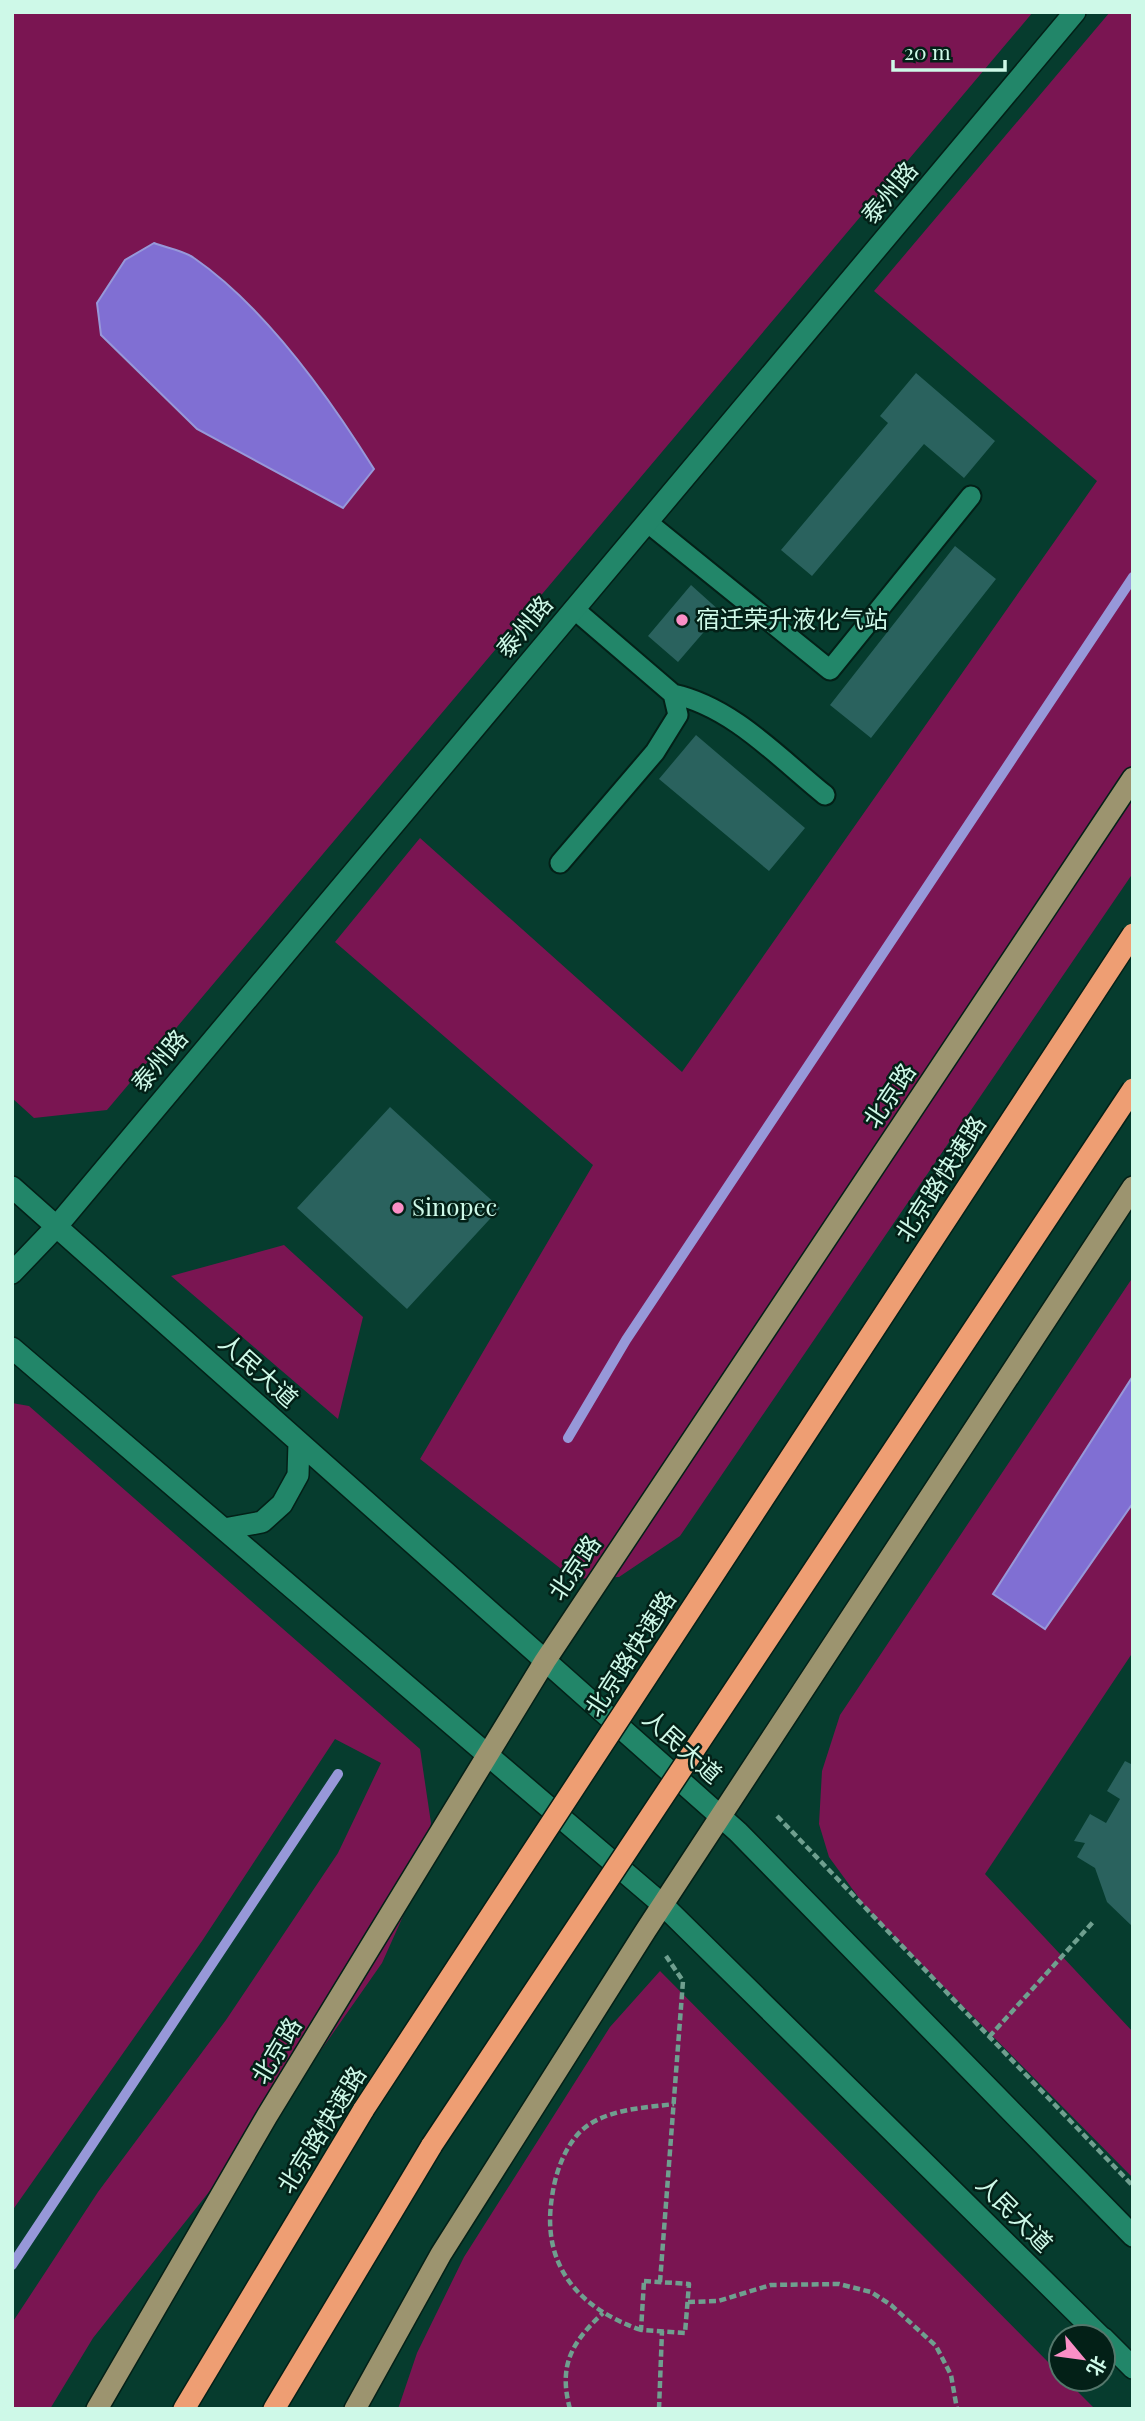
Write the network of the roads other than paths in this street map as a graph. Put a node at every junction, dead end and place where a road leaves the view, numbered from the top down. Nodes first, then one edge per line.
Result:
1 (1075, 12) edge
2 (971, 496) dead end
3 (648, 522) junction
4 (574, 609) junction
5 (673, 694) junction
6 (1133, 778) edge
7 (825, 795) dead end
8 (560, 863) dead end
9 (1133, 934) edge
10 (1133, 1089) edge
11 (12, 1187) edge
12 (1133, 1187) edge
13 (57, 1226) junction
14 (12, 1273) edge
15 (12, 1348) edge
16 (299, 1442) junction
17 (224, 1530) junction
18 (545, 1661) junction
19 (487, 1755) junction
20 (721, 1817) junction
21 (663, 1905) junction
22 (1133, 2236) edge
23 (1087, 2323) edge
24 (1117, 2353) edge
25 (1133, 2368) edge
26 (97, 2409) edge
27 (184, 2409) edge
28 (274, 2409) edge
29 (355, 2409) edge

1 - 3 main road, 泰州路
2 - 3 lane
3 - 4 main road, 泰州路
4 - 5 lane
4 - 13 main road, 泰州路
5 - 7 lane
5 - 8 lane
6 - 18 main road, 北京路
9 - 27 highway, 北京路快速路, bridge
10 - 28 highway, bridge
11 - 13 main road, 人民大道
12 - 20 main road
13 - 14 main road, 泰州路
13 - 16 main road, 人民大道
15 - 17 main road, 人民大道
16 - 17 main road
16 - 18 main road, 人民大道
17 - 19 main road, 人民大道
18 - 19 main road, 北京路
18 - 20 main road, 人民大道
19 - 21 main road, 人民大道
19 - 26 main road, 北京路
20 - 21 main road
20 - 22 main road, 人民大道
21 - 23 main road, 人民大道
21 - 29 main road
24 - 25 main road, 人民大道

